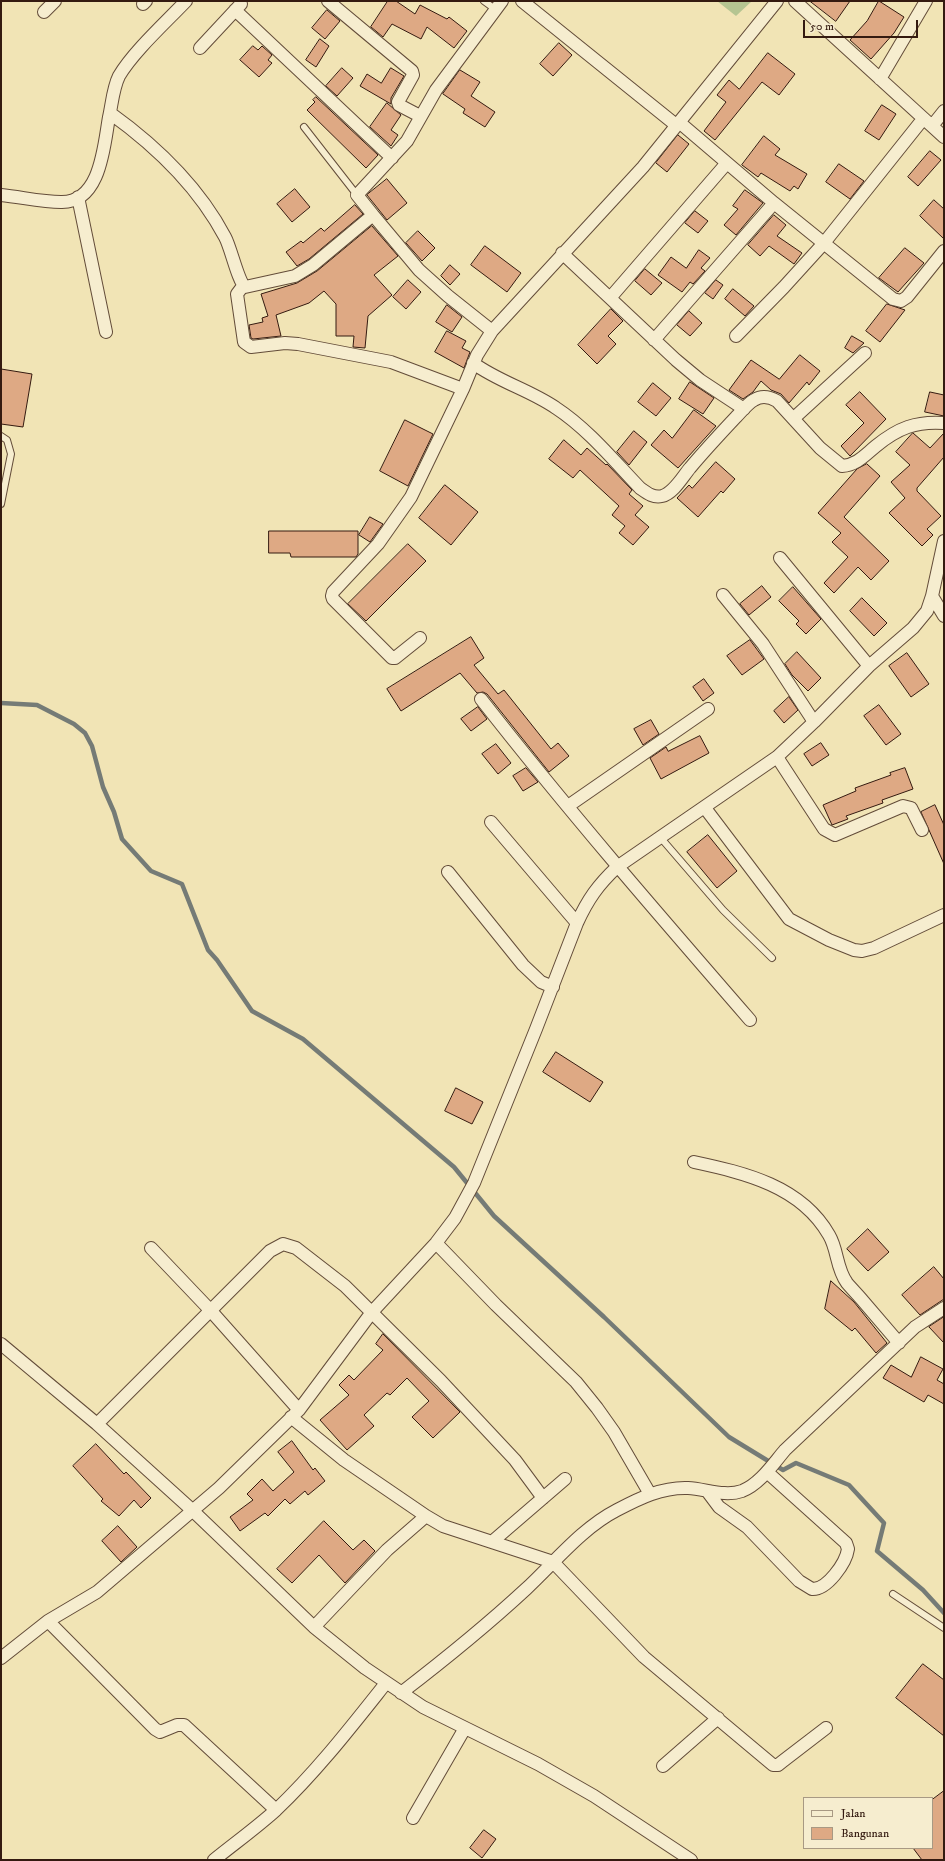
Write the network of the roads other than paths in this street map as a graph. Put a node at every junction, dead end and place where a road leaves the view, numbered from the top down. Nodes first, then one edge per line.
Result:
1 (55, 1) edge
2 (186, 1) edge
3 (328, 1) edge
4 (484, 1) edge
5 (522, 1) edge
6 (777, 1) edge
7 (795, 1) edge
8 (926, 1) edge
9 (239, 4) edge
10 (498, 5) edge
11 (44, 12) dead end
12 (200, 48) dead end
13 (880, 79) junction
14 (944, 111) edge
15 (110, 113) junction
16 (420, 116) junction
17 (928, 122) junction
18 (678, 124) junction
19 (304, 127) dead end
20 (944, 137) edge
21 (392, 158) junction
22 (726, 164) junction
23 (1, 195) edge
24 (357, 195) junction
25 (78, 197) junction
26 (774, 203) junction
27 (373, 215) junction
28 (824, 243) junction
29 (944, 252) edge
30 (562, 253) junction
31 (243, 286) junction
32 (610, 298) junction
33 (492, 330) junction
34 (106, 332) dead end
35 (736, 336) dead end
36 (654, 340) junction
37 (865, 353) dead end
38 (473, 363) junction
39 (463, 389) junction
40 (744, 409) junction
41 (794, 418) junction
42 (944, 423) edge
43 (1, 436) edge
44 (1, 504) edge
45 (944, 541) edge
46 (780, 558) dead end
47 (937, 588) edge
48 (723, 595) dead end
49 (944, 616) edge
50 (420, 638) dead end
51 (869, 666) junction
52 (481, 699) dead end
53 (708, 709) dead end
54 (814, 722) junction
55 (777, 757) junction
56 (568, 806) junction
57 (705, 808) junction
58 (490, 822) dead end
59 (922, 830) dead end
60 (660, 837) junction
61 (617, 868) junction
62 (448, 872) dead end
63 (944, 915) edge
64 (577, 923) junction
65 (772, 958) dead end
66 (553, 987) junction
67 (750, 1020) dead end
68 (694, 1162) dead end
69 (436, 1243) junction
70 (151, 1248) dead end
71 (944, 1308) edge
72 (211, 1311) junction
73 (372, 1312) junction
74 (899, 1343) junction
75 (1, 1344) edge
76 (295, 1413) junction
77 (97, 1424) junction
78 (768, 1470) junction
79 (565, 1479) dead end
80 (707, 1491) junction
81 (650, 1494) junction
82 (543, 1498) junction
83 (192, 1510) junction
84 (426, 1516) junction
85 (493, 1541) junction
86 (553, 1562) junction
87 (893, 1594) dead end
88 (48, 1621) junction
89 (314, 1627) junction
90 (944, 1628) edge
91 (1, 1658) edge
92 (386, 1683) junction
93 (400, 1693) junction
94 (718, 1718) junction
95 (465, 1728) junction
96 (826, 1728) dead end
97 (663, 1766) dead end
98 (276, 1810) junction
99 (413, 1818) dead end
100 (214, 1860) edge
101 (690, 1860) edge

1 - 11 street
2 - 15 street
3 - 16 street
4 - 10 lane
5 - 18 street
6 - 18 street
7 - 13 street
8 - 13 street
9 - 12 street
9 - 21 street
10 - 16 street
13 - 17 street
14 - 17 street
15 - 25 street
15 - 31 street
16 - 21 street
17 - 20 street
17 - 28 street
18 - 22 street
18 - 30 street
19 - 24 lane
21 - 24 street
22 - 26 street
22 - 32 street
23 - 25 street
24 - 27 street
25 - 34 street
26 - 28 street
26 - 36 street
27 - 31 street
27 - 33 street
28 - 29 street
28 - 35 street
30 - 32 street
30 - 33 street
31 - 39 street
32 - 36 street
33 - 38 street
36 - 40 street
37 - 41 street
38 - 39 street
38 - 40 street
39 - 50 street
40 - 41 street
41 - 42 street
43 - 44 lane
45 - 47 street
46 - 51 street
47 - 49 street
47 - 51 street
48 - 54 street
51 - 54 street
52 - 56 street
53 - 56 street
54 - 55 street
55 - 57 street
55 - 59 street
56 - 61 street
57 - 60 street
57 - 63 street
58 - 64 street
60 - 61 street
60 - 65 lane
61 - 64 street
61 - 67 street
62 - 66 street
64 - 66 street
66 - 69 street
68 - 74 street
69 - 73 street
69 - 81 street
70 - 72 street
71 - 74 street
72 - 73 street
72 - 76 street
72 - 77 street
73 - 76 street
73 - 82 street
74 - 78 street
75 - 77 street
76 - 83 street
76 - 84 street
77 - 83 street
78 - 80 street
78 - 80 street
79 - 82 street
80 - 81 street
81 - 86 street
82 - 85 street
83 - 88 street
83 - 89 street
84 - 85 street
84 - 89 street
85 - 86 street
86 - 93 street
86 - 94 street
87 - 90 lane
88 - 91 street
88 - 98 street
89 - 92 street
92 - 93 street
92 - 98 street
93 - 95 street
94 - 96 street
94 - 97 street
95 - 99 street
95 - 101 street
98 - 100 street

